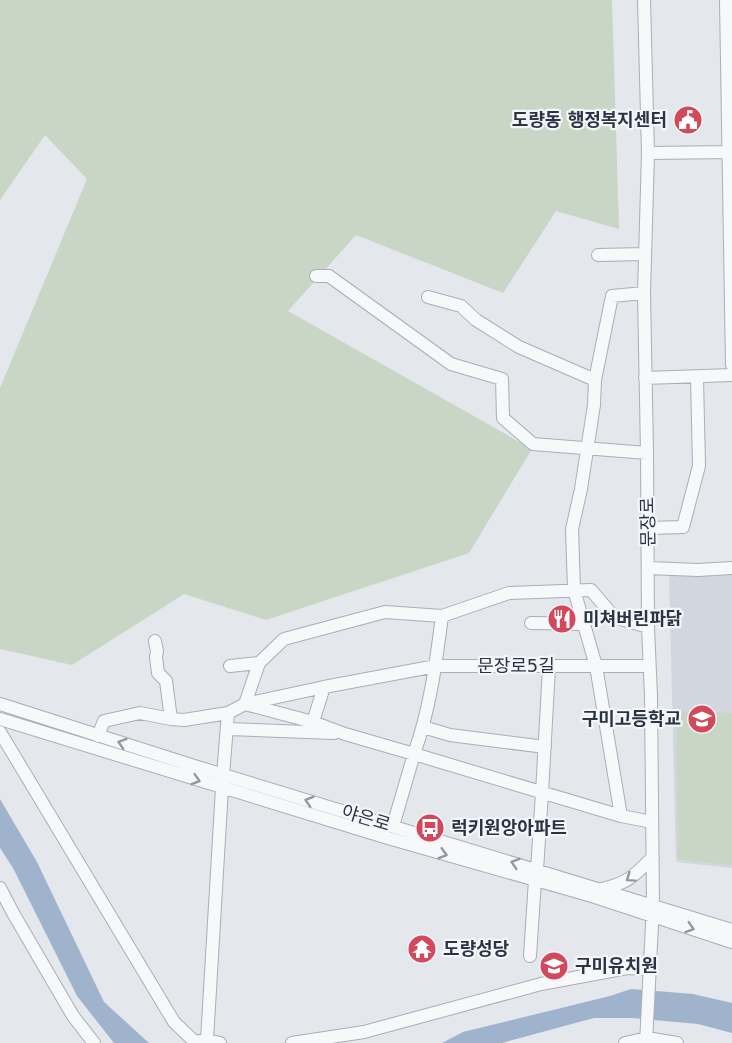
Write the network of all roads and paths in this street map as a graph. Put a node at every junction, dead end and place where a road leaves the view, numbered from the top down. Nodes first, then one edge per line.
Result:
1 (644, 0) edge
2 (726, 0) edge
3 (730, 152) edge
4 (648, 153) junction
5 (731, 227) edge
6 (645, 254) junction
7 (598, 255) dead end
8 (316, 276) dead end
9 (644, 293) junction
10 (428, 297) dead end
11 (731, 297) edge
12 (732, 338) edge
13 (732, 365) edge
14 (732, 375) edge
15 (697, 377) junction
16 (645, 378) junction
17 (596, 380) junction
18 (587, 449) junction
19 (647, 453) junction
20 (648, 528) junction
21 (648, 568) junction
22 (732, 568) edge
23 (574, 590) junction
24 (442, 616) junction
25 (531, 624) dead end
26 (584, 624) junction
27 (648, 627) junction
28 (154, 641) dead end
29 (259, 663) junction
30 (230, 666) dead end
31 (436, 666) junction
32 (596, 666) junction
33 (649, 666) junction
34 (549, 667) junction
35 (324, 687) junction
36 (0, 704) edge
37 (245, 704) junction
38 (228, 713) junction
39 (0, 719) edge
40 (171, 719) junction
41 (313, 722) junction
42 (423, 727) junction
43 (227, 729) junction
44 (0, 732) edge
45 (345, 734) junction
46 (98, 736) junction
47 (545, 747) junction
48 (414, 754) junction
49 (223, 781) junction
50 (543, 793) junction
51 (621, 816) junction
52 (652, 822) junction
53 (393, 826) junction
54 (653, 857) junction
55 (536, 875) junction
56 (0, 888) edge
57 (601, 890) junction
58 (653, 911) junction
59 (6, 912) edge
60 (732, 930) edge
61 (732, 942) edge
62 (530, 956) dead end
63 (650, 969) junction
64 (364, 1032) junction
65 (207, 1040) junction
66 (646, 1041) edge
67 (94, 1043) edge
68 (220, 1043) edge
69 (292, 1043) edge
70 (352, 1043) edge
71 (625, 1043) edge
72 (677, 1043) edge

1 - 4 street, 문장로
2 - 3 street
3 - 4 street
3 - 5 street
4 - 6 street, 문장로
5 - 11 street
6 - 7 street
6 - 9 street, 문장로
8 - 18 street
9 - 16 street, 문장로
9 - 17 street
10 - 17 street
11 - 12 street
12 - 13 street
14 - 15 street
15 - 16 street
15 - 20 street
16 - 19 street, 문장로
17 - 18 street
18 - 19 street
18 - 23 street
19 - 20 street, 문장로
20 - 21 street, 문장로
21 - 22 street
21 - 27 street, 문장로
23 - 24 street
23 - 26 street
23 - 27 street
24 - 29 street
24 - 31 street
25 - 26 street
26 - 32 street
27 - 33 street, 문장로
28 - 40 street
29 - 30 street
29 - 37 street
31 - 34 street, 문장로5길
31 - 35 street, 문장로5길
31 - 42 street
32 - 33 street, 문장로5길
32 - 34 street, 문장로5길
32 - 51 street
33 - 52 street, 문장로
34 - 47 street
35 - 37 street, 문장로5길
35 - 41 street
36 - 46 street, 야은로
37 - 38 street, 문장로5길
37 - 41 street
38 - 40 street, 문장로5길
38 - 43 street
39 -> 49 street, 야은로
40 - 46 street, 문장로5길
41 - 45 street
42 - 47 street
42 - 48 street
43 - 45 street
43 - 49 street
44 - 65 street
45 - 48 street
49 -> 46 street, 야은로
47 - 50 street
48 - 50 street
48 - 53 street
53 -> 49 street, 야은로
49 -> 55 street, 야은로
49 - 65 street
50 - 51 street
50 - 55 street
51 - 52 street
52 - 54 street, 문장로
55 -> 53 street, 야은로
54 -> 57 street
54 - 58 street, 문장로
55 - 57 street, 야은로
55 - 58 street, 야은로
55 - 62 street
56 - 59 street
57 - 58 street, 야은로
58 - 60 street, 야은로
58 -> 61 street, 야은로
58 - 63 street, 문장로
59 - 67 street
63 - 64 street
63 - 66 street, 문장로
64 - 69 street
64 - 70 street
65 - 68 street
66 - 71 street
66 - 72 street

